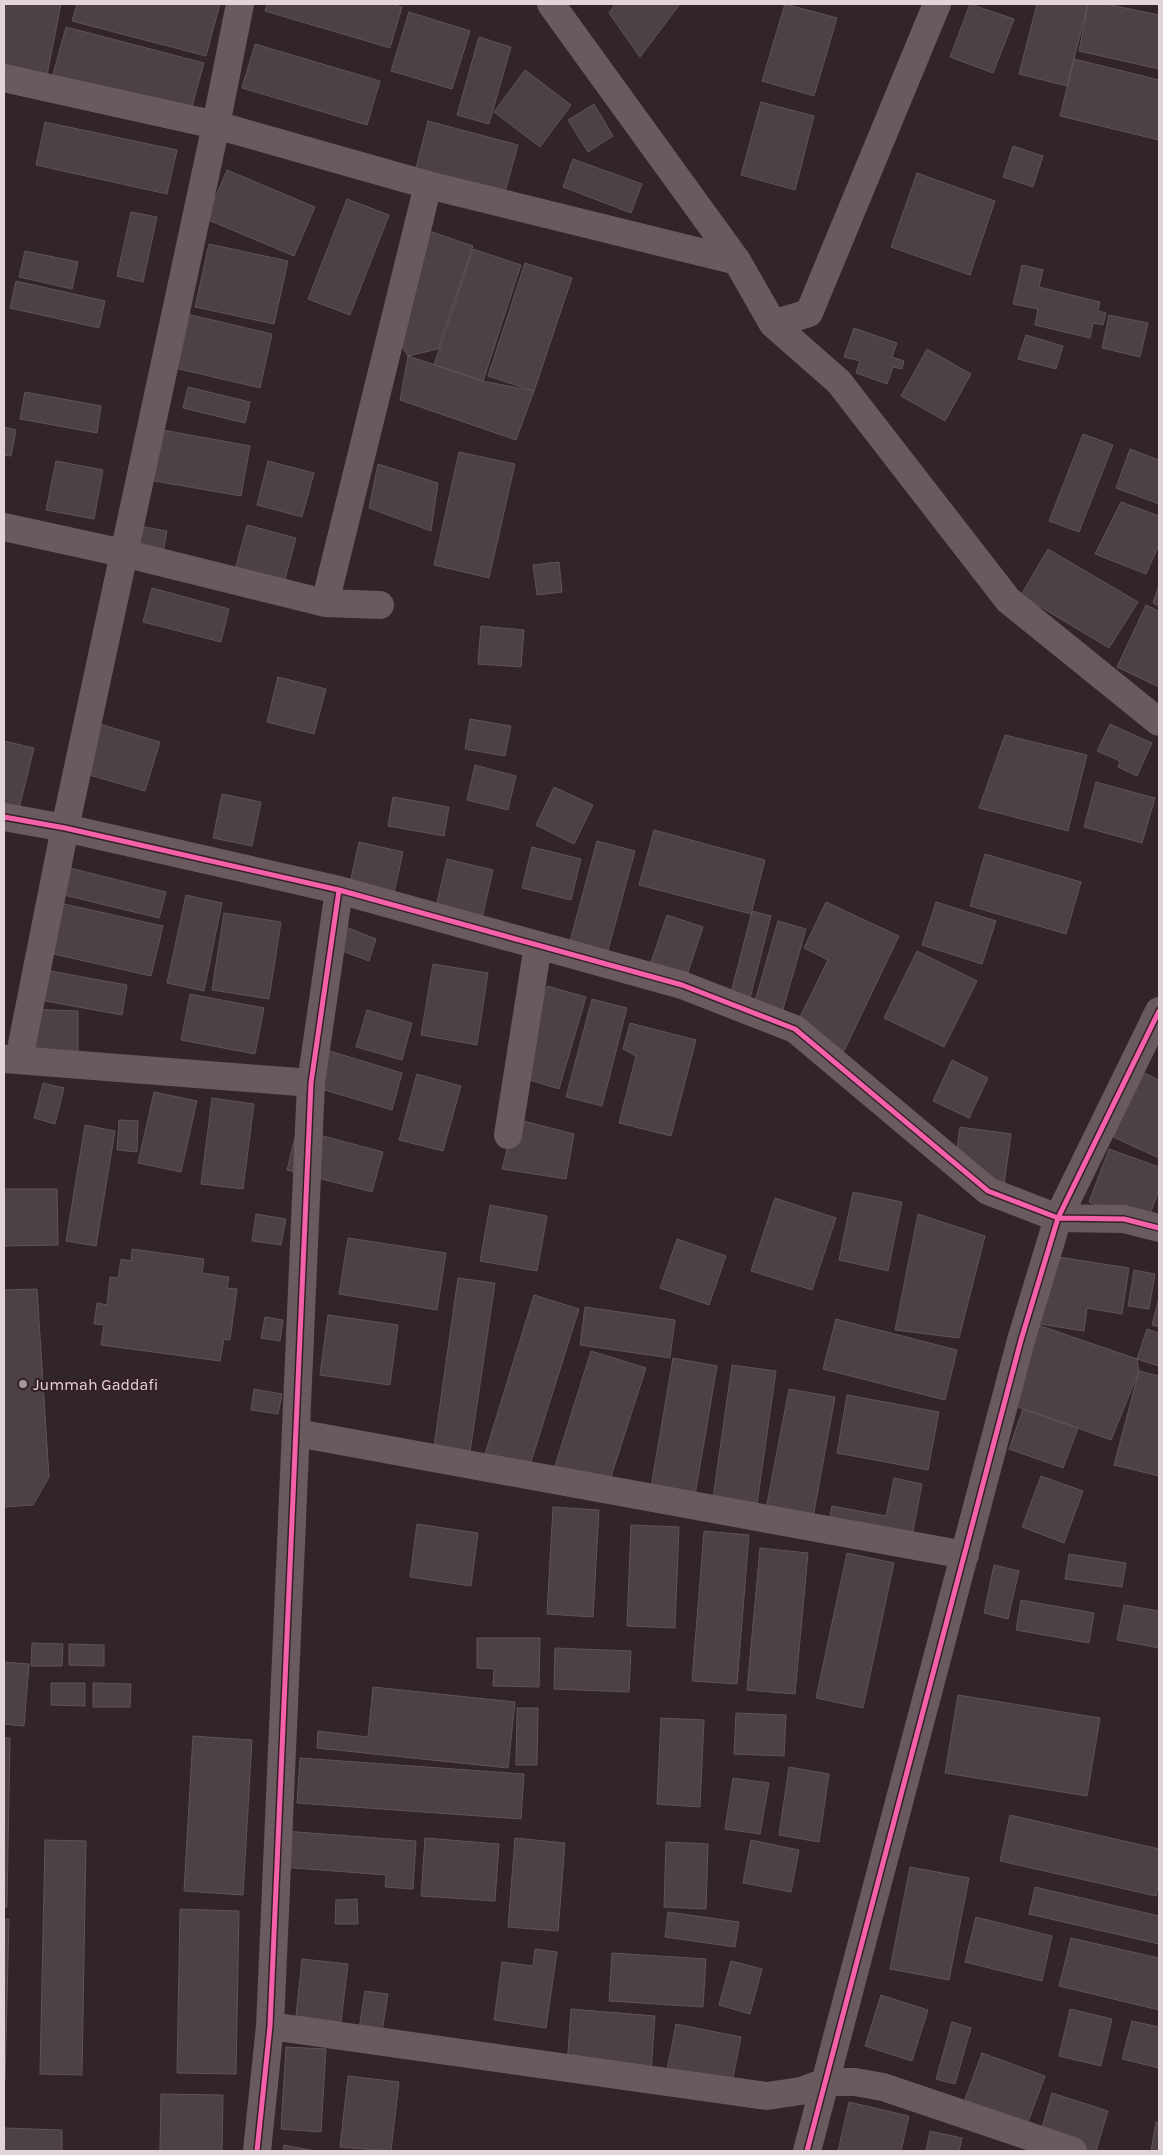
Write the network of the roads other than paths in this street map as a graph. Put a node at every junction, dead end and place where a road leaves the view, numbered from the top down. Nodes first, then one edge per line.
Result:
1 (240, 4) edge
2 (552, 4) edge
3 (937, 4) edge
4 (4, 78) edge
5 (216, 125) junction
6 (428, 185) junction
7 (737, 261) junction
8 (773, 324) junction
9 (4, 527) edge
10 (123, 553) junction
11 (325, 603) junction
12 (380, 606) dead end
13 (1159, 722) edge
14 (4, 817) edge
15 (65, 828) junction
16 (339, 890) junction
17 (538, 944) junction
18 (1159, 1012) edge
19 (11, 1059) edge
20 (311, 1083) junction
21 (508, 1135) dead end
22 (1058, 1218) junction
23 (1159, 1228) edge
24 (297, 1433) junction
25 (965, 1555) junction
26 (270, 2026) junction
27 (825, 2082) junction
28 (257, 2151) edge
29 (807, 2151) edge
30 (1073, 2151) edge

1 - 5 street
2 - 7 street
3 - 8 street
4 - 5 street
5 - 6 street
5 - 10 street
6 - 7 street
6 - 11 street
7 - 8 street
8 - 13 street
9 - 10 street
10 - 11 street
10 - 15 street
11 - 12 street
14 - 15 street
15 - 16 street
15 - 19 street
16 - 17 street
16 - 20 street
17 - 21 street
17 - 22 street
18 - 22 street
19 - 20 street
20 - 24 street
22 - 23 street
22 - 25 street
24 - 25 street
24 - 26 street
25 - 27 street
26 - 27 street
26 - 28 street
27 - 29 street
27 - 30 street

